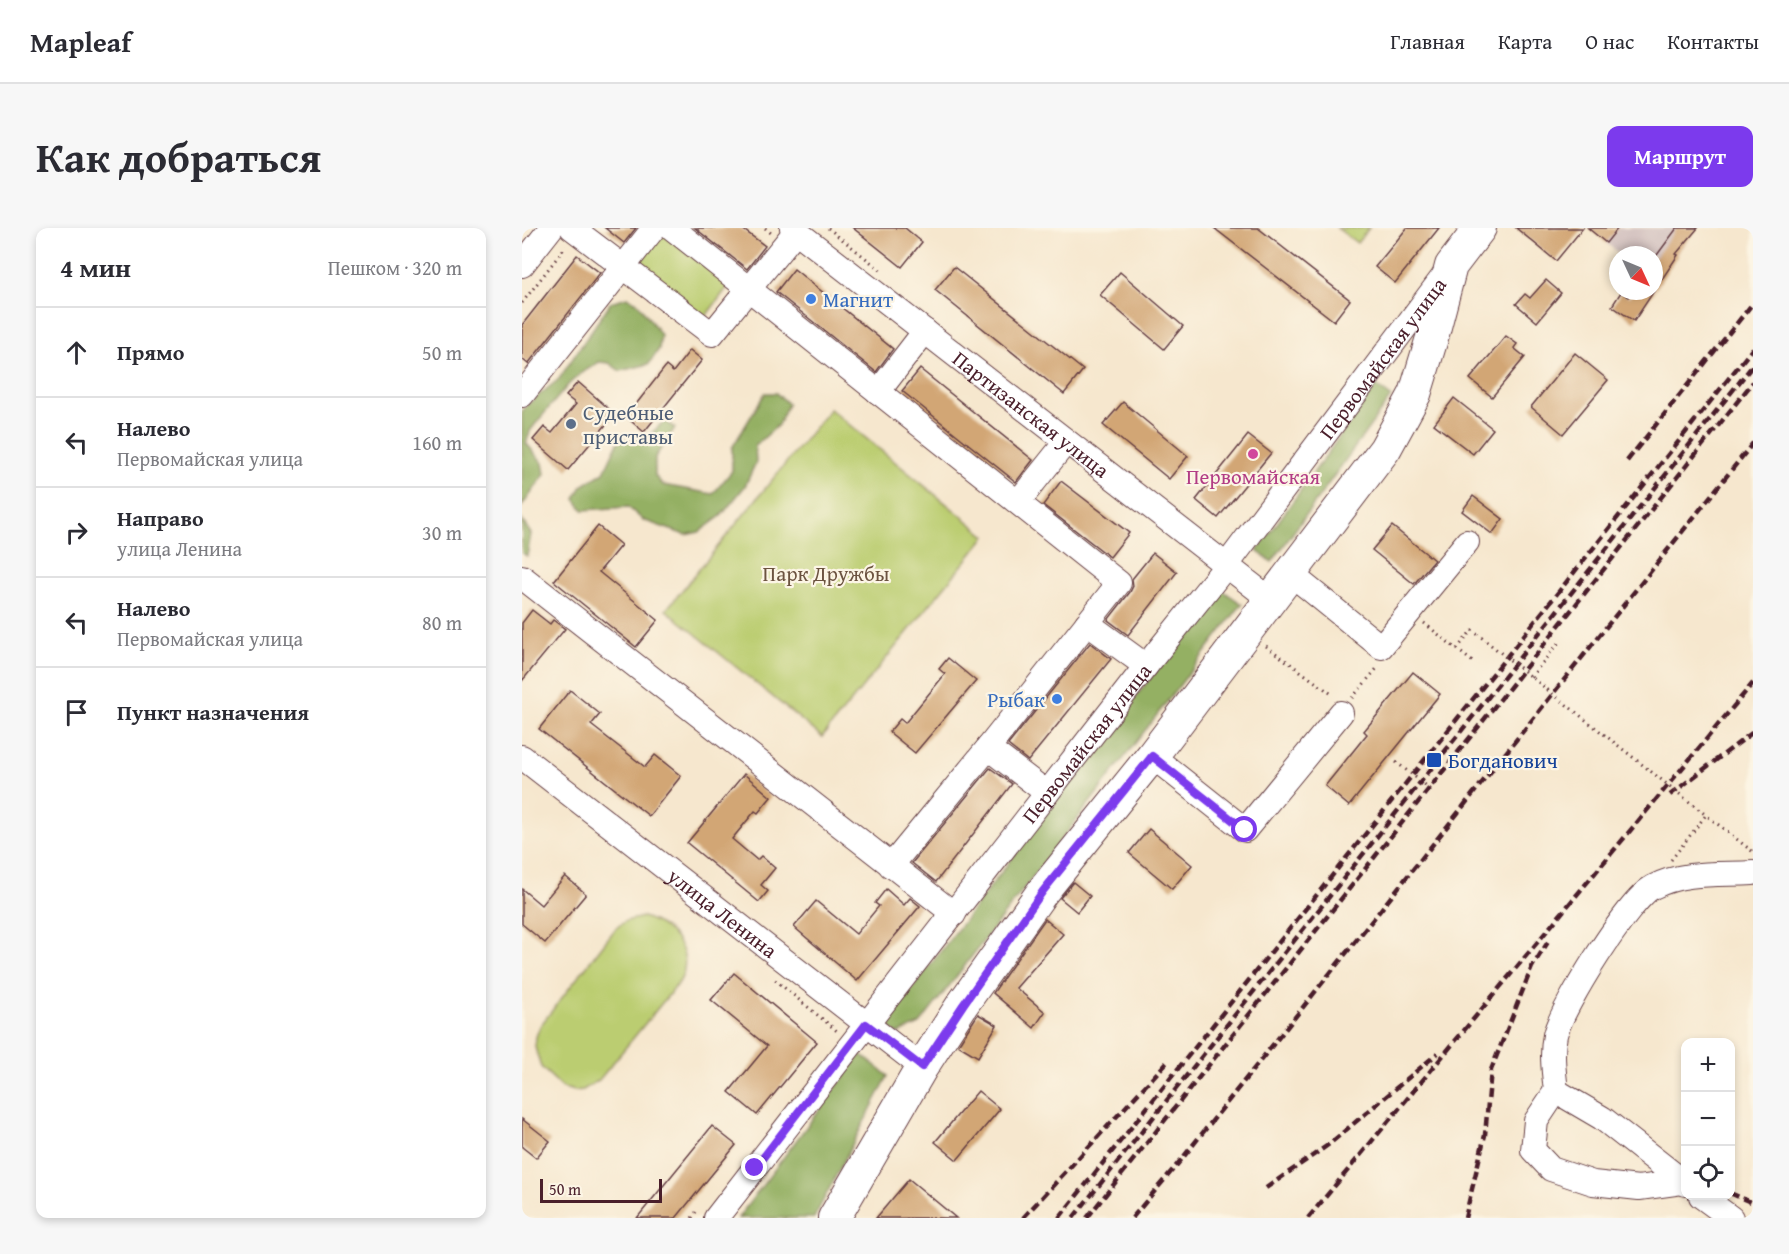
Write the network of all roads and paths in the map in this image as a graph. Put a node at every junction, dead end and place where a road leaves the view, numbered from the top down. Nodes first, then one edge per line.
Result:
1 (551, 228) edge
2 (654, 228) edge
3 (672, 228) edge
4 (1480, 228) edge
5 (794, 229) edge
6 (574, 230) edge
7 (522, 265) edge
8 (1450, 266) junction
9 (623, 267) junction
10 (749, 290) junction
11 (522, 303) edge
12 (925, 331) junction
13 (524, 389) edge
14 (878, 392) junction
15 (1066, 442) junction
16 (1018, 502) junction
17 (1467, 543) dead end
18 (1226, 566) junction
19 (1291, 574) junction
20 (522, 577) edge
21 (1271, 600) junction
22 (1419, 618) dead end
23 (1087, 623) junction
24 (1560, 641) dead end
25 (1456, 649) junction
26 (1383, 662) dead end
27 (1474, 663) dead end
28 (1146, 666) junction
29 (1531, 677) junction
30 (1341, 713) joint
31 (988, 747) junction
32 (1152, 756) junction
33 (522, 757) edge
34 (1396, 762) dead end
35 (1432, 791) dead end
36 (1047, 794) junction
37 (1706, 815) junction
38 (1753, 852) edge
39 (1669, 862) dead end
40 (891, 866) junction
41 (1753, 873) edge
42 (954, 914) junction
43 (866, 1024) junction
44 (922, 1067) junction
45 (1556, 1091) junction
46 (1681, 1180) edge
47 (1681, 1187) edge
48 (1707, 1200) edge
49 (716, 1218) edge
50 (834, 1218) edge
51 (1731, 1218) edge

1 - 7 street
2 - 9 street
3 - 10 street
4 - 8 main road, Первомайская улица
5 - 10 street
5 - 12 street, Партизанская улица
6 - 9 street
6 - 11 path
8 - 18 street, Первомайская улица
8 - 19 main road, Первомайская улица
9 - 10 street
9 - 13 street
10 - 14 street
12 - 14 street
12 - 15 street, Партизанская улица
14 - 16 street
15 - 16 street
15 - 18 street, Партизанская улица
16 - 23 street
17 - 19 street
18 - 21 street, Партизанская улица
18 - 28 street, Первомайская улица
19 - 21 main road, Первомайская улица
20 - 40 street
21 - 32 main road, Первомайская улица
22 - 25 path
23 - 28 street
23 - 31 street
24 - 29 path
25 - 27 path
25 - 29 path, bridge
26 - 30 path
28 - 36 street, Первомайская улица
29 - 37 path, bridge
30 - 32 street
31 - 36 street
31 - 40 street
32 - 44 main road, Первомайская улица
33 - 43 street, улица Ленина
34 - 35 path
36 - 42 street, Первомайская улица
37 - 38 path
37 - 39 path
40 - 42 street
41 - 45 street
42 - 43 street, Первомайская улица
43 - 44 street, улица Ленина
43 - 49 street, Первомайская улица
44 - 50 main road, Первомайская улица
45 - 46 street
45 - 47 street
48 - 51 street

